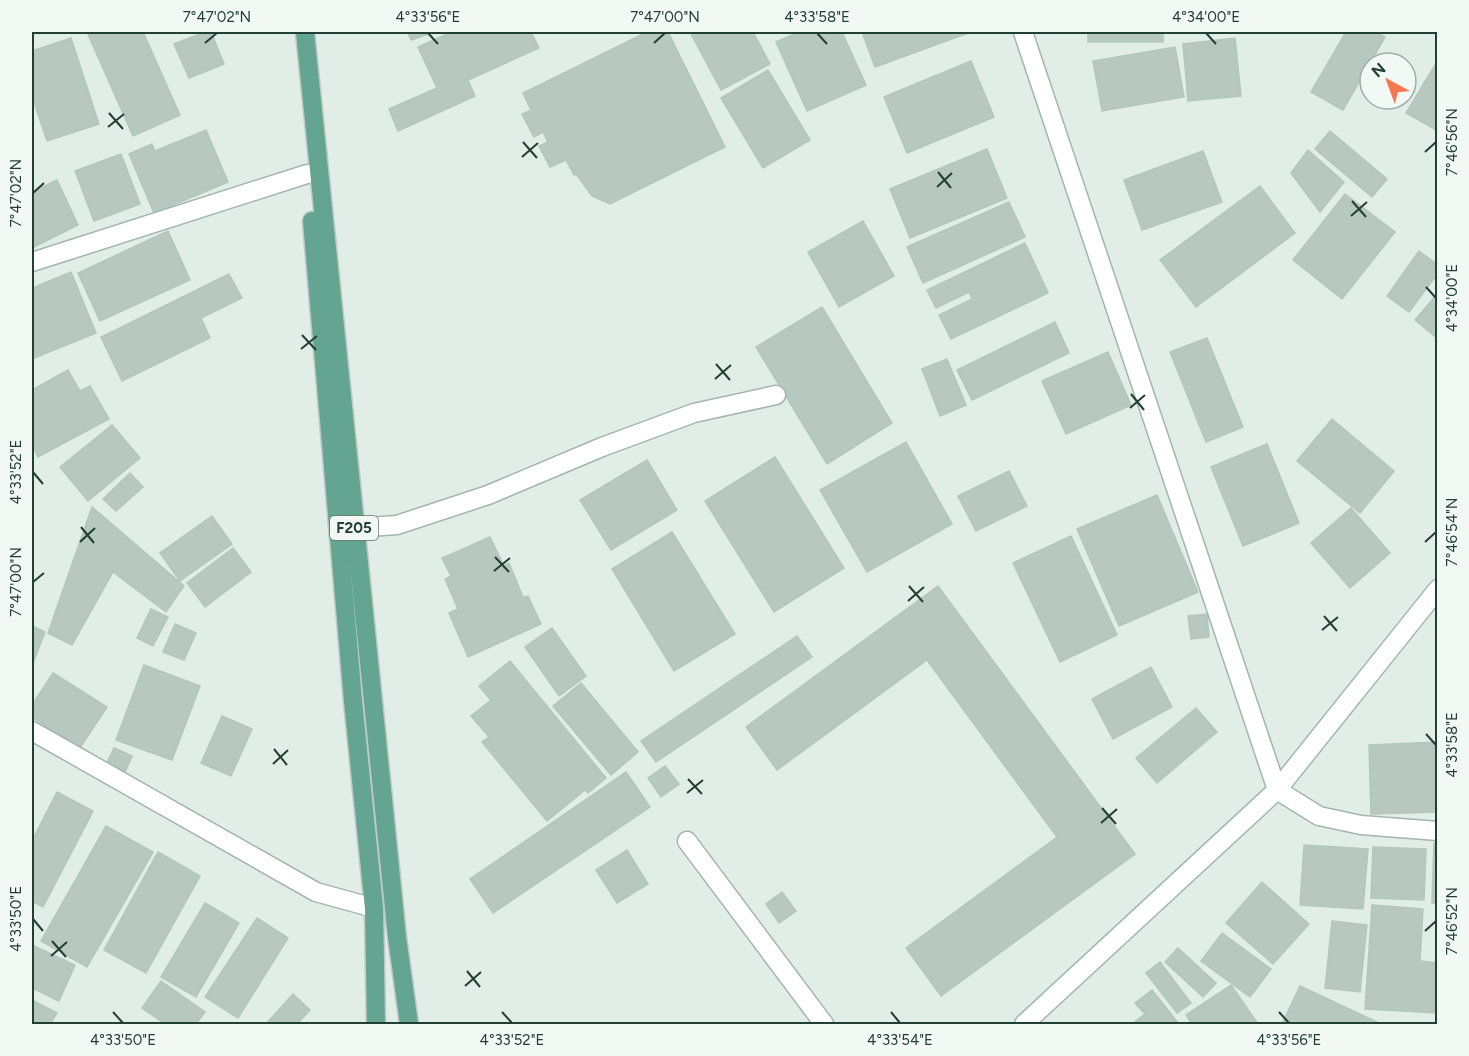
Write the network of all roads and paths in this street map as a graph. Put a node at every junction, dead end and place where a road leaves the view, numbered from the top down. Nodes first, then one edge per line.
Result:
1 (294, 32) edge
2 (305, 32) edge
3 (1023, 32) edge
4 (308, 174) junction
5 (32, 262) edge
6 (776, 395) dead end
7 (354, 528) junction
8 (1437, 589) edge
9 (32, 731) edge
10 (1277, 790) junction
11 (1437, 831) edge
12 (687, 841) dead end
13 (374, 908) junction
14 (376, 1024) edge
15 (409, 1024) edge
16 (824, 1024) edge
17 (1024, 1024) edge

1 - 4 main road, F205
2 - 7 main road, F205
3 - 10 street
4 - 5 street
4 - 13 main road, F205
6 - 7 street
7 - 15 main road, F205
8 - 10 street
9 - 13 street
10 - 11 street
10 - 17 street
12 - 16 street
13 - 14 main road, F205

